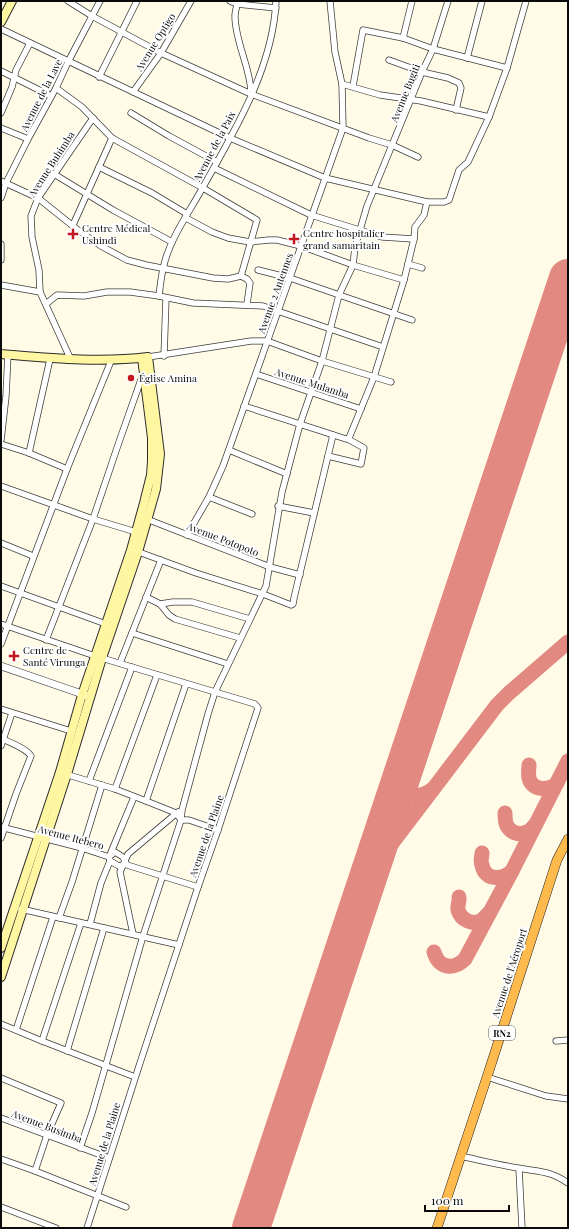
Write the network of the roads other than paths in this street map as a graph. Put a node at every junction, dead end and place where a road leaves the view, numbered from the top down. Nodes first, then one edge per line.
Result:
1 (12, 1) edge
2 (68, 1) edge
3 (100, 1) edge
4 (137, 1) edge
5 (191, 1) edge
6 (230, 1) edge
7 (276, 1) edge
8 (330, 1) edge
9 (412, 1) edge
10 (448, 1) edge
11 (482, 1) edge
12 (526, 1) edge
13 (238, 2) edge
14 (276, 8) junction
15 (92, 16) junction
16 (1, 22) edge
17 (1, 29) edge
18 (122, 32) junction
19 (403, 38) junction
20 (30, 43) junction
21 (433, 49) junction
22 (160, 53) junction
23 (467, 58) junction
24 (389, 60) dead end
25 (68, 62) junction
26 (507, 68) junction
27 (1, 71) edge
28 (422, 72) junction
29 (15, 77) junction
30 (99, 77) junction
31 (342, 84) junction
32 (353, 86) junction
33 (56, 88) junction
34 (133, 92) junction
35 (252, 94) junction
36 (51, 96) junction
37 (412, 100) junction
38 (456, 110) junction
39 (1, 113) edge
40 (131, 113) dead end
41 (489, 117) junction
42 (93, 118) junction
43 (1, 128) edge
44 (342, 128) junction
45 (112, 138) junction
46 (230, 138) junction
47 (28, 139) junction
48 (392, 145) junction
49 (418, 157) dead end
50 (215, 165) junction
51 (99, 167) junction
52 (54, 174) junction
53 (325, 178) junction
54 (4, 182) edge
55 (203, 188) junction
56 (374, 189) junction
57 (87, 194) junction
58 (1, 198) edge
59 (38, 198) junction
60 (427, 202) junction
61 (311, 215) junction
62 (186, 216) junction
63 (72, 225) junction
64 (360, 230) junction
65 (414, 239) junction
66 (172, 242) junction
67 (250, 242) junction
68 (1, 244) edge
69 (301, 246) junction
70 (1, 260) edge
71 (408, 264) junction
72 (353, 265) junction
73 (163, 268) junction
74 (422, 268) dead end
75 (258, 270) dead end
76 (241, 276) junction
77 (290, 278) junction
78 (404, 280) junction
79 (1, 285) edge
80 (40, 292) junction
81 (339, 295) junction
82 (159, 296) junction
83 (166, 298) junction
84 (46, 304) junction
85 (248, 304) junction
86 (278, 310) junction
87 (393, 313) junction
88 (412, 320) dead end
89 (331, 328) junction
90 (267, 341) junction
91 (383, 347) junction
92 (5, 354) edge
93 (164, 356) junction
94 (145, 358) junction
95 (50, 359) junction
96 (71, 360) junction
97 (111, 361) junction
98 (322, 361) junction
99 (144, 372) junction
100 (256, 374) junction
101 (374, 377) junction
102 (391, 382) dead end
103 (312, 392) junction
104 (244, 406) junction
105 (361, 409) junction
106 (300, 424) junction
107 (333, 435) junction
108 (348, 439) junction
109 (1, 440) edge
110 (1, 444) edge
111 (229, 450) junction
112 (29, 453) junction
113 (156, 454) junction
114 (328, 456) junction
115 (67, 469) junction
116 (287, 474) junction
117 (1, 486) edge
118 (209, 497) junction
119 (53, 505) junction
120 (278, 506) junction
121 (314, 513) junction
122 (252, 514) dead end
123 (144, 518) junction
124 (93, 519) junction
125 (136, 532) junction
126 (188, 535) junction
127 (1, 543) edge
128 (134, 551) junction
129 (33, 556) junction
130 (161, 560) junction
131 (270, 567) junction
132 (300, 575) junction
133 (1, 586) edge
134 (20, 593) junction
135 (263, 594) junction
136 (146, 597) junction
137 (160, 604) junction
138 (59, 608) junction
139 (250, 619) junction
140 (1, 624) edge
141 (106, 624) junction
142 (7, 626) junction
143 (132, 633) junction
144 (240, 638) junction
145 (46, 640) junction
146 (1, 644) edge
147 (99, 657) junction
148 (120, 663) junction
149 (228, 664) junction
150 (1, 666) edge
151 (132, 667) junction
152 (157, 675) junction
153 (186, 684) junction
154 (215, 692) junction
155 (86, 696) junction
156 (1, 709) edge
157 (12, 713) junction
158 (71, 731) junction
159 (2, 739) edge
160 (1, 746) edge
161 (63, 773) junction
162 (89, 781) junction
163 (102, 785) junction
164 (115, 789) junction
165 (134, 797) junction
166 (146, 801) junction
167 (182, 810) junction
168 (176, 814) junction
169 (181, 820) junction
170 (3, 828) edge
171 (218, 830) junction
172 (1, 838) edge
173 (42, 838) junction
174 (568, 839) edge
175 (82, 848) junction
176 (109, 859) junction
177 (123, 864) junction
178 (162, 876) junction
179 (198, 887) junction
180 (19, 909) junction
181 (56, 917) junction
182 (81, 923) junction
183 (90, 924) junction
184 (104, 928) junction
185 (133, 934) junction
186 (143, 936) junction
187 (179, 945) junction
188 (1, 948) edge
189 (1, 977) edge
190 (1, 1024) edge
191 (16, 1030) junction
192 (568, 1040) edge
193 (42, 1041) junction
194 (556, 1041) dead end
195 (68, 1051) junction
196 (106, 1066) junction
197 (135, 1077) junction
198 (487, 1077) junction
199 (1, 1078) edge
200 (568, 1099) edge
201 (1, 1118) edge
202 (47, 1136) junction
203 (80, 1148) junction
204 (460, 1156) junction
205 (109, 1158) junction
206 (1, 1159) edge
207 (519, 1169) junction
208 (35, 1171) junction
209 (568, 1183) edge
210 (98, 1196) junction
211 (1, 1207) edge
212 (126, 1207) dead end
213 (56, 1228) edge
214 (87, 1228) edge
215 (437, 1228) edge
216 (522, 1228) edge

1 - 16 main road
2 - 15 street
3 - 15 street, Avenue de la Lave
4 - 18 street
5 - 22 street, Avenue Optigo
6 - 13 street
7 - 14 street, Avenue de la Paix
8 - 31 street, Avenue 2 Antennes
9 - 19 street
10 - 21 street, Avenue Bugiti
11 - 23 street
12 - 26 street
13 - 14 street
13 - 35 street
14 - 35 street, Avenue de la Paix
15 - 18 street
15 - 25 street, Avenue de la Lave
17 - 20 street
18 - 22 street
18 - 30 street
19 - 21 street
19 - 32 street
20 - 25 street
20 - 29 street
21 - 23 street
21 - 28 street, Avenue Bugiti
22 - 34 street, Avenue Optigo
22 - 35 street
23 - 26 street
24 - 28 street
25 - 30 street
25 - 33 street, Avenue de la Lave
26 - 41 street
27 - 29 street
28 - 37 street, Avenue Bugiti
28 - 38 street
29 - 36 street
29 - 39 street
30 - 34 street
31 - 32 street
31 - 44 street, Avenue 2 Antennes
32 - 37 street
33 - 36 street, Avenue de la Lave
33 - 42 street
34 - 46 street
35 - 44 street
35 - 46 street, Avenue de la Paix
36 - 47 street, Avenue de la Lave
37 - 38 street
37 - 48 street, Avenue Bugiti
38 - 41 street
40 - 50 street
41 - 60 street
42 - 45 street
42 - 52 street, Avenue Buhimba
43 - 47 street
44 - 48 street
44 - 53 street, Avenue 2 Antennes
45 - 51 street
45 - 55 street
46 - 50 street, Avenue de la Paix
46 - 53 street
47 - 54 street, Avenue de la Lave
48 - 49 street
48 - 56 street, Avenue Bugiti
50 - 55 street, Avenue de la Paix
50 - 61 street
51 - 57 street
51 - 62 street
52 - 57 street
52 - 59 street, Avenue Buhimba
53 - 56 street
53 - 61 street, Avenue 2 Antennes
54 - 58 street, Avenue de la Lave
54 - 59 street
55 - 62 street, Avenue de la Paix
55 - 67 street
56 - 60 street
56 - 64 street, Avenue Bugiti
57 - 63 street
57 - 66 street
59 - 63 street
59 - 80 street, Avenue Buhimba
60 - 65 street
61 - 64 street
61 - 69 street, Avenue 2 Antennes
62 - 66 street, Avenue de la Paix
62 - 67 street
63 - 73 street
64 - 65 street
64 - 72 street, Avenue Bugiti
65 - 71 street
66 - 73 street, Avenue de la Paix
67 - 69 street
67 - 76 street
68 - 70 street
69 - 72 street
69 - 77 street, Avenue 2 Antennes
71 - 74 street
71 - 78 street
72 - 78 street
72 - 81 street, Avenue Bugiti
73 - 76 street
73 - 82 street, Avenue de la Paix
75 - 77 street
76 - 85 street
77 - 81 street
77 - 86 street, Avenue 2 Antennes
78 - 87 street
79 - 80 street
80 - 84 street, Avenue Buhimba
81 - 87 street
81 - 89 street, Avenue Bugiti
82 - 83 street
82 - 84 street
83 - 85 street
83 - 93 street
84 - 96 street, Avenue Buhimba
85 - 86 street
86 - 89 street
86 - 90 street, Avenue 2 Antennes
87 - 88 street
87 - 91 street
89 - 91 street
89 - 98 street, Avenue Bugiti
90 - 93 street
90 - 98 street
90 - 100 street, Avenue 2 Antennes
91 - 101 street
92 - 95 main road
92 - 109 street
93 - 94 street
94 - 97 main road
94 - 99 main road
94 - 113 main road
95 - 96 main road
95 - 112 street
96 - 97 main road
97 - 115 street
98 - 101 street
98 - 103 street, Avenue Bugiti
99 - 113 main road
99 - 124 street
100 - 103 street, Avenue Mulamba
100 - 104 street, Avenue 2 Antennes
101 - 102 street
101 - 105 street
103 - 105 street, Avenue Mulamba
103 - 106 street, Avenue Bugiti
104 - 106 street
104 - 111 street, Avenue 2 Antennes
105 - 108 street
106 - 107 street
106 - 116 street, Avenue Bugiti
107 - 108 street
107 - 114 street
108 - 114 street
110 - 112 street
111 - 116 street
111 - 118 street, Avenue 2 Antennes
112 - 115 street
113 - 123 main road
114 - 121 street
115 - 119 street
116 - 120 street, Avenue Bugiti
117 - 119 street
118 - 122 street
118 - 126 street, Avenue 2 Antennes
119 - 124 street
119 - 129 street
120 - 121 street
120 - 131 street, Avenue Bugiti
121 - 132 street
123 - 125 main road
123 - 126 street, Avenue Potopoto
123 - 128 main road
124 - 125 street
124 - 138 street
125 - 128 main road
126 - 131 street, Avenue Potopoto
127 - 129 street
128 - 130 street
128 - 141 main road
128 - 147 main road
129 - 134 street
130 - 135 street
130 - 136 street
131 - 132 street, Avenue Potopoto
131 - 135 street, Avenue Bugiti
132 - 135 street
133 - 134 street
134 - 138 street
134 - 142 street
135 - 139 street, Avenue Bugiti
136 - 137 street
136 - 143 street
137 - 139 street
137 - 144 street
138 - 141 street
138 - 145 street
139 - 144 street, Avenue Bugiti
140 - 142 street, Avenue de la Plaine
141 - 147 main road
142 - 145 street, Avenue de la Plaine
142 - 146 street
143 - 148 street
143 - 149 street
144 - 149 street, Avenue Bugiti
145 - 147 street, Avenue de la Plaine
147 - 148 street, Avenue de la Plaine
147 - 155 main road
148 - 151 street, Avenue de la Plaine
149 - 154 street, Avenue Bugiti
150 - 155 street
151 - 152 street, Avenue de la Plaine
151 - 162 street
152 - 153 street, Avenue de la Plaine
152 - 164 street
153 - 154 street, Avenue de la Plaine
153 - 166 street
154 - 167 street, Avenue Bugiti
154 - 171 street, Avenue de la Plaine
155 - 158 main road
155 - 161 main road
156 - 157 street
157 - 158 street
157 - 159 street
158 - 161 main road
159 - 160 street
159 - 170 street
161 - 162 street
161 - 173 main road
162 - 163 street
163 - 164 street
163 - 175 street
164 - 165 street
165 - 166 street
165 - 176 street
166 - 168 street
167 - 168 street
167 - 169 street, Avenue Bugiti
168 - 169 street
168 - 177 street
169 - 171 street
169 - 178 street, Avenue Bugiti
170 - 172 street
170 - 173 street, Avenue Itebero
171 - 179 street, Avenue de la Plaine
173 - 175 street, Avenue Itebero
173 - 180 main road
174 - 198 highway, Avenue de l'Aéroport / RN2
175 - 176 street, Avenue Itebero
175 - 181 street
176 - 177 street
176 - 177 street, Avenue Itebero
176 - 183 street
177 - 178 street, Avenue Itebero
177 - 185 street
178 - 179 street, Avenue Itebero
178 - 186 street, Avenue Bugiti
179 - 187 street, Avenue de la Plaine
180 - 181 street
180 - 188 main road
180 - 189 main road
181 - 182 street
181 - 191 street
182 - 183 street
182 - 193 street
183 - 184 street
184 - 185 street
184 - 195 street
185 - 186 street
186 - 187 street
186 - 196 street, Avenue Bugiti
187 - 197 street, Avenue de la Plaine
190 - 191 street
191 - 193 street
192 - 194 street
193 - 195 street
195 - 196 street
196 - 197 street
196 - 203 street, Avenue Bugiti
197 - 205 street, Avenue de la Plaine
198 - 200 street
198 - 204 highway, Avenue de l'Aéroport / RN2
199 - 202 street
201 - 202 street, Avenue Busimba
202 - 203 street, Avenue Busimba
202 - 208 street
203 - 205 street, Avenue Busimba
204 - 207 street
204 - 215 highway, Avenue de l'Aéroport / RN2
205 - 210 street, Avenue de la Plaine
206 - 208 street
207 - 209 street
207 - 216 street
208 - 210 street
210 - 212 street
210 - 214 street, Avenue de la Plaine
211 - 213 street

